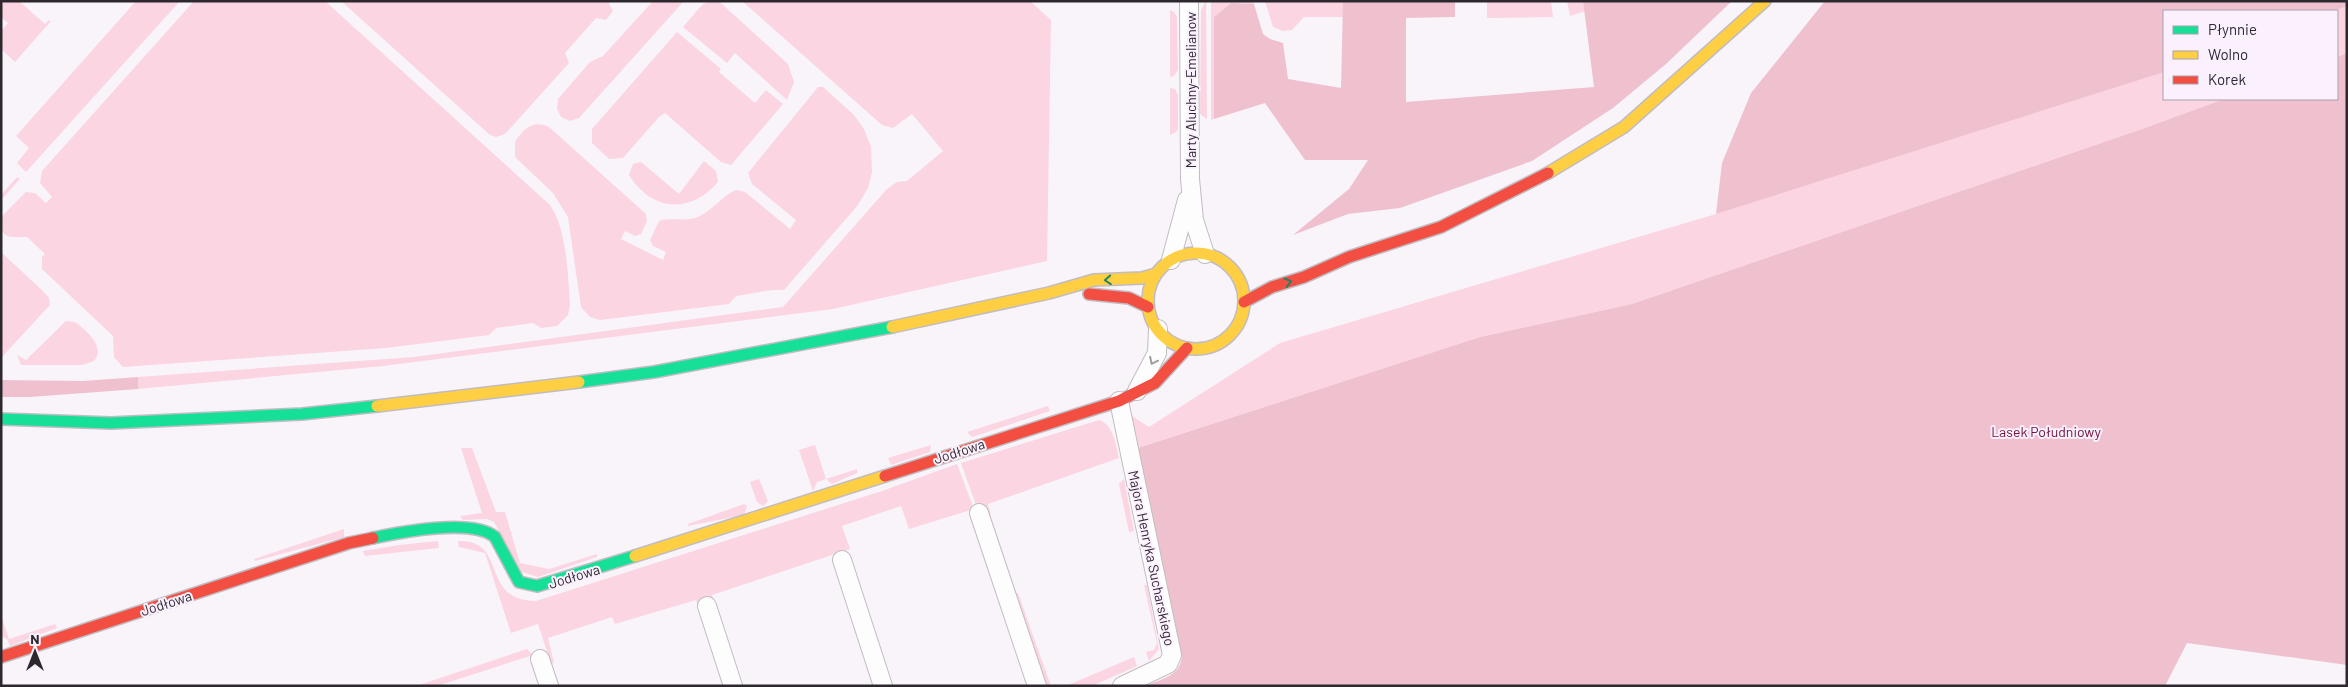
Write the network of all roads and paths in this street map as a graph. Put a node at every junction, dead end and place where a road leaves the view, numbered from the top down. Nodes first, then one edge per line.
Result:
1 (1189, 1) edge
2 (1765, 1) edge
3 (1190, 179) junction
4 (1205, 254) junction
5 (1349, 258) junction
6 (1171, 260) junction
7 (1302, 264) dead end
8 (1156, 274) junction
9 (1049, 294) junction
10 (1244, 302) junction
11 (1148, 307) junction
12 (1158, 329) junction
13 (1187, 348) junction
14 (1137, 392) junction
15 (1119, 401) junction
16 (1, 419) edge
17 (978, 513) dead end
18 (842, 560) dead end
19 (707, 606) dead end
20 (1, 657) edge
21 (540, 660) dead end
22 (549, 686) edge
23 (733, 686) edge
24 (883, 686) edge
25 (1037, 686) edge
26 (1122, 686) edge

1 - 3 street, Marty Aluchny-Emelianow
2 - 5 main road
3 - 4 street, Marty Aluchny-Emelianow
3 - 6 street, Marty Aluchny-Emelianow
4 - 6 main road
4 - 10 main road
5 - 7 main road
10 -> 5 main road
6 - 8 main road
8 -> 9 main road
8 - 11 main road
9 - 11 main road
9 - 16 main road
10 - 13 main road
11 - 12 main road
12 - 13 main road
12 -> 14 street
13 - 14 main road, Jodłowa
14 - 15 main road, Jodłowa
15 - 20 main road, Jodłowa
15 - 26 street, Majora Henryka Sucharskiego
17 - 25 street
18 - 24 street
19 - 23 street
21 - 22 street

